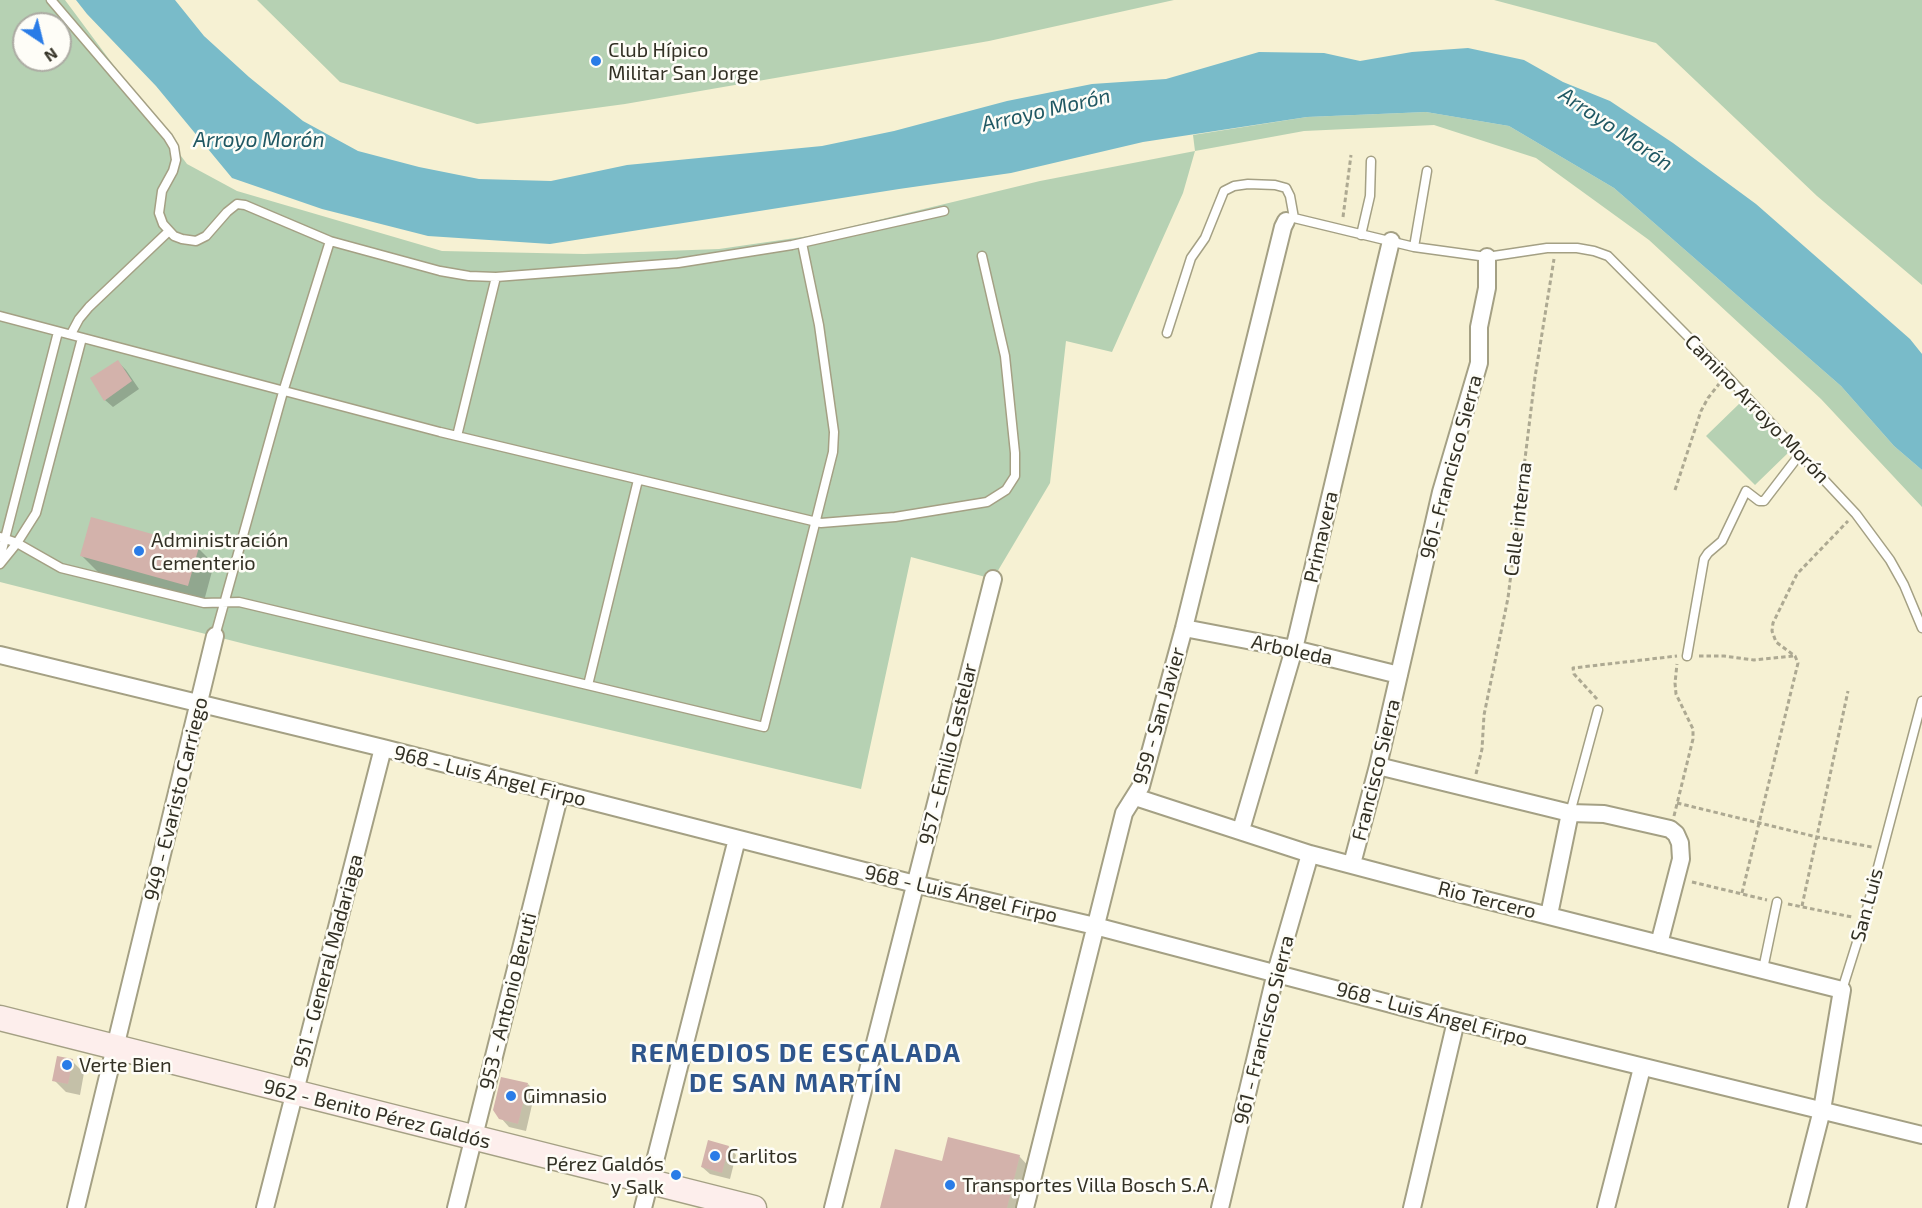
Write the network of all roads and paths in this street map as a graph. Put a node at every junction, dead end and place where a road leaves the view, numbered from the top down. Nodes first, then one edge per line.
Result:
1 (51, 0) edge
2 (1351, 155) dead end
3 (1371, 161) dead end
4 (1427, 171) dead end
5 (944, 211) dead end
6 (1290, 219) junction
7 (1341, 228) junction
8 (169, 231) junction
9 (1361, 235) junction
10 (330, 241) junction
11 (1391, 241) junction
12 (802, 243) junction
13 (1414, 247) junction
14 (1552, 248) junction
15 (982, 256) dead end
16 (1487, 257) junction
17 (496, 277) junction
18 (0, 316) edge
19 (58, 332) junction
20 (1167, 333) dead end
21 (71, 334) junction
22 (82, 338) junction
23 (1726, 375) junction
24 (283, 392) junction
25 (457, 436) junction
26 (1800, 454) junction
27 (638, 480) junction
28 (1675, 490) dead end
29 (1856, 514) junction
30 (814, 523) junction
31 (2, 537) edge
32 (17, 543) junction
33 (0, 558) edge
34 (0, 564) edge
35 (993, 579) dead end
36 (225, 602) junction
37 (1184, 628) junction
38 (1922, 628) edge
39 (215, 636) joint
40 (1294, 649) junction
41 (0, 655) edge
42 (1683, 656) junction
43 (1795, 656) junction
44 (1399, 675) junction
45 (588, 685) junction
46 (1848, 691) dead end
47 (1922, 701) edge
48 (199, 703) junction
49 (1598, 710) joint
50 (383, 748) junction
51 (1378, 766) junction
52 (1472, 788) junction
53 (560, 793) junction
54 (1135, 796) junction
55 (1677, 803) junction
56 (1570, 813) junction
57 (1758, 822) junction
58 (1670, 829) junction
59 (1241, 830) junction
60 (1817, 837) junction
61 (737, 839) junction
62 (1882, 849) junction
63 (1310, 854) junction
64 (1352, 864) junction
65 (915, 884) junction
66 (1742, 892) dead end
67 (1778, 902) dead end
68 (1802, 906) dead end
69 (1549, 915) junction
70 (1095, 926) junction
71 (1659, 944) junction
72 (1763, 969) junction
73 (1276, 972) junction
74 (1842, 990) junction
75 (0, 1018) edge
76 (1456, 1021) junction
77 (116, 1048) junction
78 (1642, 1068) junction
79 (293, 1093) junction
80 (1822, 1110) junction
81 (1922, 1135) edge
82 (473, 1138) junction
83 (649, 1183) junction
84 (76, 1208) edge
85 (264, 1208) edge
86 (456, 1208) edge
87 (643, 1208) edge
88 (754, 1208) edge
89 (833, 1208) edge
90 (1025, 1208) edge
91 (1221, 1208) edge
92 (1412, 1208) edge
93 (1606, 1208) edge
94 (1797, 1208) edge

1 - 8 lane
2 - 7 path
3 - 9 lane
4 - 13 lane
5 - 12 lane
6 - 7 lane
6 - 20 lane
6 - 37 street, 959 - San Javier
7 - 9 lane
8 - 10 lane
8 - 21 lane
9 - 11 lane
10 - 17 lane
10 - 24 lane, 949 - Evaristo Carriego
11 - 13 lane
11 - 40 street, Primavera
12 - 17 lane
12 - 30 lane
13 - 16 lane
14 - 16 lane
14 - 23 lane, Camino Arroyo Morón
14 - 52 path, Calle interna
15 - 30 lane
16 - 44 street, 961- Francisco Sierra
17 - 25 lane
18 - 19 lane
19 - 21 lane
19 - 31 lane
21 - 22 lane
22 - 24 lane
22 - 32 lane
23 - 26 lane, Camino Arroyo Morón
23 - 28 path
24 - 25 lane
24 - 36 lane, 949 - Evaristo Carriego
25 - 27 lane
26 - 29 lane, Camino Arroyo Morón
26 - 42 lane
27 - 30 lane
27 - 45 lane
29 - 38 lane, Camino Arroyo Morón
29 - 43 path
30 - 45 lane
31 - 32 lane
31 - 33 lane
32 - 34 lane
32 - 36 lane
35 - 65 street, 957 - Emilio Castelar
36 - 39 lane, 949 - Evaristo Carriego
36 - 45 lane
37 - 40 street, Arboleda
37 - 54 street, 959 - San Javier
39 - 48 street, 949 - Evaristo Carriego
40 - 44 street, Arboleda
40 - 59 street, Primavera
41 - 48 street, 968 - Luis Ángel Firpo
42 - 43 path
42 - 49 path
42 - 55 path
43 - 57 path
44 - 51 street, Francisco Sierra
46 - 60 path
47 - 62 lane, San Luis
48 - 50 street, 968 - Luis Ángel Firpo
48 - 77 street, 949 - Evaristo Carriego
49 - 56 lane
50 - 53 street, 968 - Luis Ángel Firpo
50 - 79 street, 951 - General Madariaga
51 - 52 street
51 - 64 street, Francisco Sierra
52 - 56 street
53 - 61 street, 968 - Luis Ángel Firpo
53 - 82 street, 953 - Antonio Beruti
54 - 59 street, Rio Tercero
54 - 70 street, 959 - San Javier
55 - 57 path
55 - 58 path
56 - 58 street
56 - 69 street
57 - 60 path
57 - 66 path
58 - 71 street
59 - 63 street, Rio Tercero
60 - 62 path
60 - 68 path
61 - 65 street, 968 - Luis Ángel Firpo
61 - 83 street
62 - 74 lane, San Luis
63 - 64 street, Rio Tercero
63 - 73 street, 961 - Francisco Sierra
64 - 69 street, Rio Tercero
65 - 70 street, 968 - Luis Ángel Firpo
65 - 89 street, 957 - Emilio Castelar
67 - 72 lane
69 - 71 street, Rio Tercero
70 - 73 street, 968 - Luis Ángel Firpo
70 - 90 street, 959 - San Javier
71 - 72 street, Rio Tercero
72 - 74 street, Rio Tercero
73 - 76 street, 968 - Luis Ángel Firpo
73 - 91 street, 961 - Francisco Sierra
74 - 80 street, San Luis
75 - 77 main road, 962 - Benito Pérez Galdós
76 - 78 street, 968 - Luis Ángel Firpo
76 - 92 street
77 - 79 main road, 962 - Benito Pérez Galdós
77 - 84 street, 949 - Evaristo Carriego
78 - 80 street, 968 - Luis Ángel Firpo
78 - 93 street
79 - 82 main road, 962 - Benito Pérez Galdós
79 - 85 street, 951 - General Madariaga
80 - 81 street, 968 - Luis Ángel Firpo
80 - 94 street, San Luis
82 - 83 main road, 962 - Benito Pérez Galdós
82 - 86 street, 953 - Antonio Beruti
83 - 87 street
83 - 88 main road, 962 - Benito Pérez Galdós

